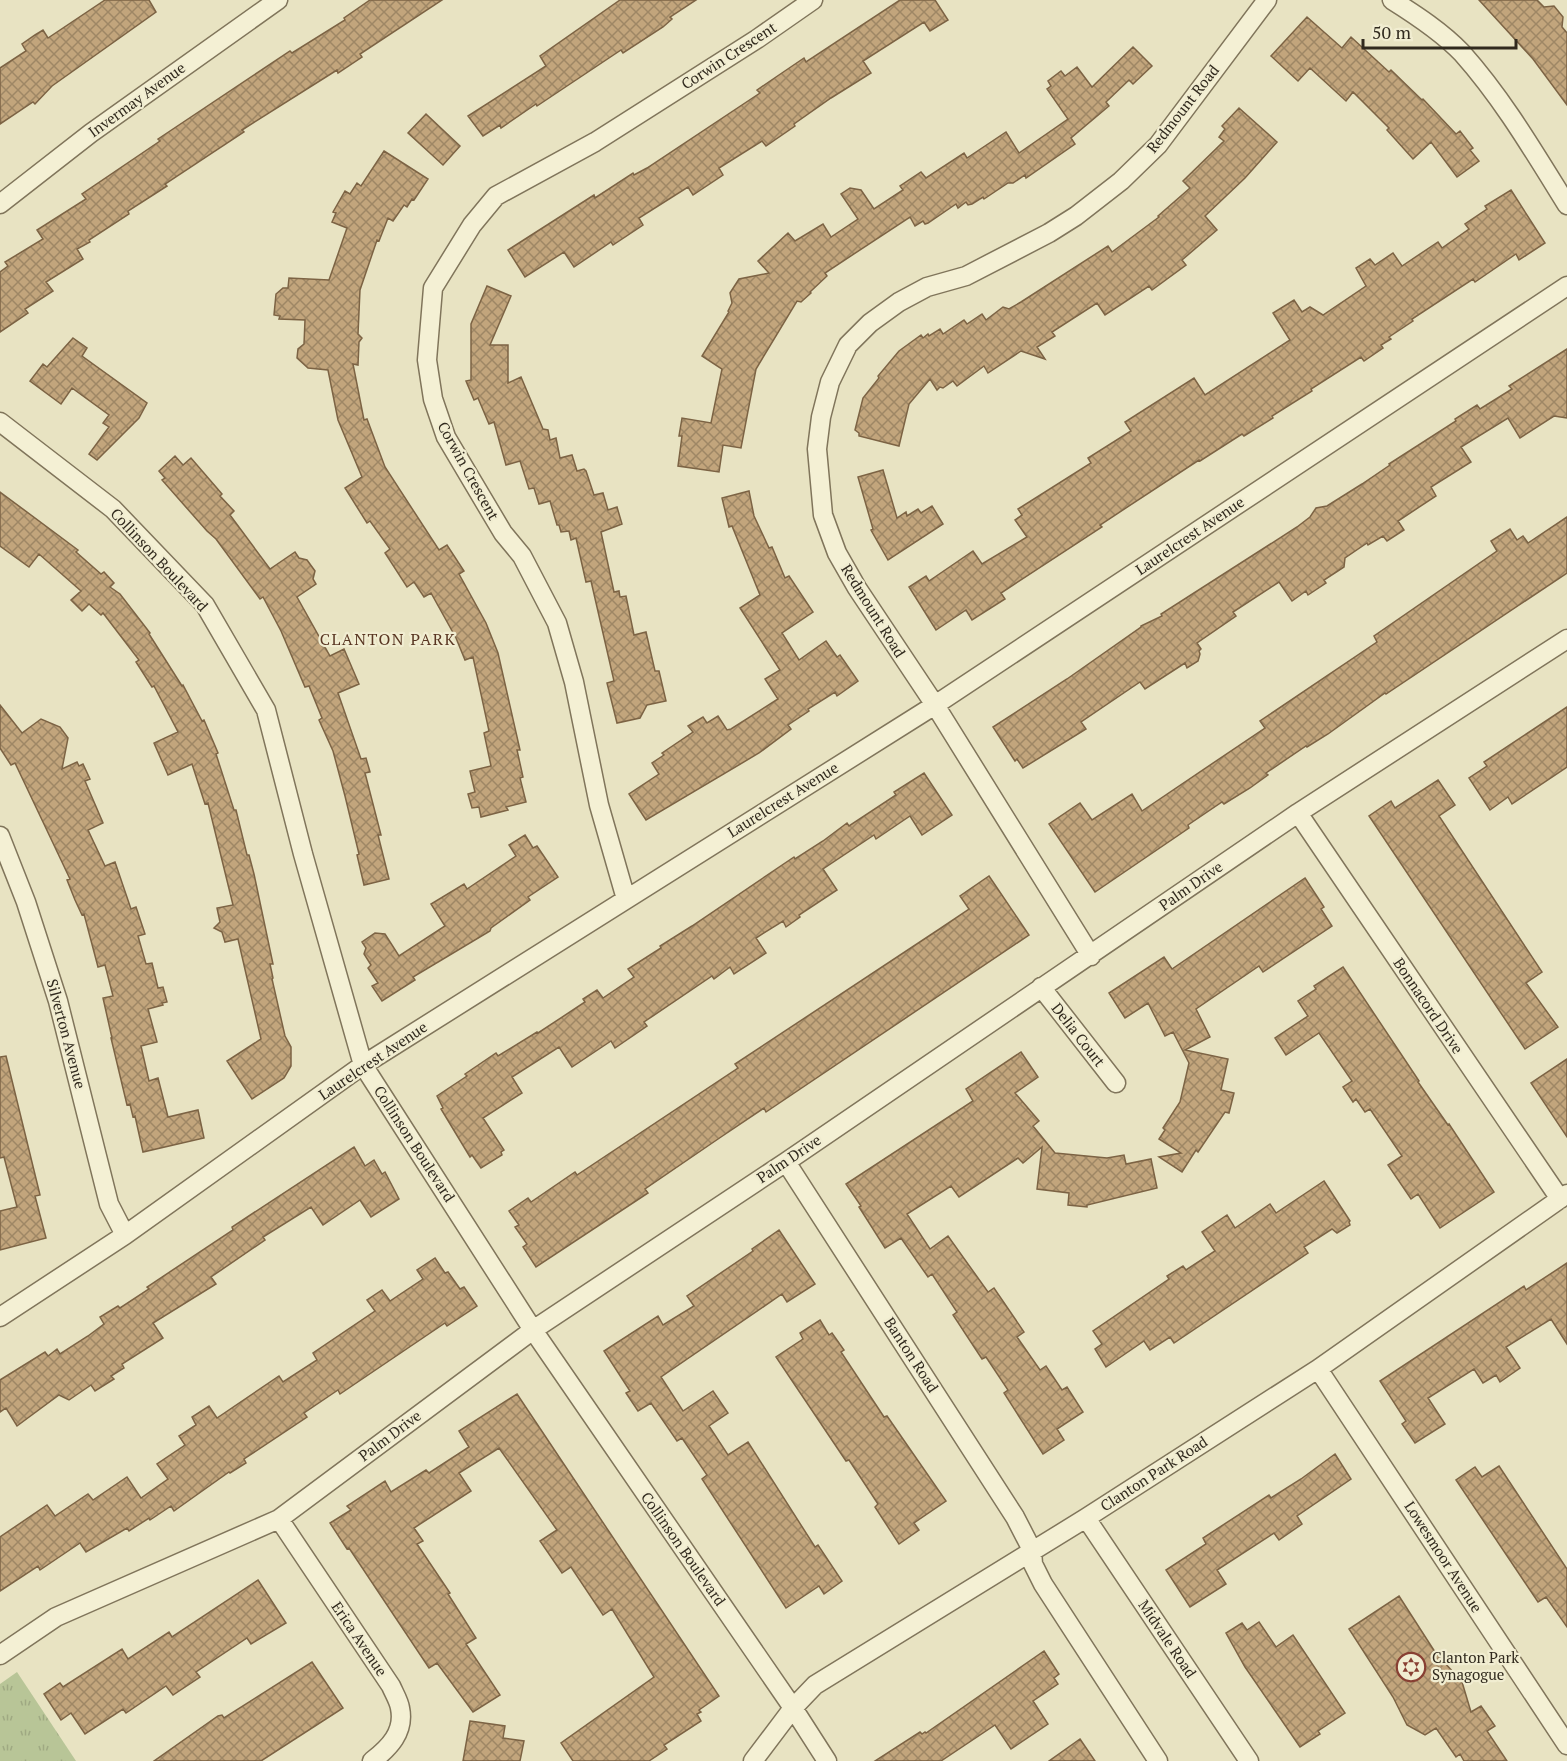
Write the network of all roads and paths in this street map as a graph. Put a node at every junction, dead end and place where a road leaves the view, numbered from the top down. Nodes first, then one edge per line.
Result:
1 (278, 0) edge
2 (813, 0) edge
3 (1267, 0) edge
4 (1392, 0) edge
5 (0, 204) edge
6 (1567, 205) edge
7 (1567, 286) edge
8 (0, 422) edge
9 (1567, 639) edge
10 (935, 705) junction
11 (1298, 813) junction
12 (0, 836) edge
13 (626, 898) junction
14 (1091, 956) junction
15 (1041, 987) junction
16 (363, 1065) junction
17 (1116, 1083) dead end
18 (786, 1162) junction
19 (1564, 1197) edge
20 (125, 1235) junction
21 (0, 1317) edge
22 (533, 1330) junction
23 (1318, 1369) junction
24 (1086, 1518) junction
25 (279, 1520) junction
26 (1032, 1550) junction
27 (0, 1655) edge
28 (793, 1708) junction
29 (1567, 1745) edge
30 (372, 1761) edge
31 (753, 1761) edge
32 (827, 1761) edge
33 (1158, 1761) edge
34 (1249, 1761) edge

1 - 5 street, Invermay Avenue
2 - 13 street, Corwin Crescent
3 - 10 street, Redmount Road
4 - 6 street
7 - 10 street, Laurelcrest Avenue
8 - 16 street, Collinson Boulevard
9 - 11 street, Palm Drive
10 - 13 street, Laurelcrest Avenue
10 - 14 street, Redmount Road
11 - 14 street, Palm Drive
11 - 19 street, Bonnacord Drive
12 - 20 street, Silverton Avenue
13 - 16 street, Laurelcrest Avenue
14 - 15 street, Palm Drive
15 - 17 street, Delia Court
15 - 18 street, Palm Drive
16 - 20 street, Laurelcrest Avenue
16 - 22 street, Collinson Boulevard
18 - 22 street, Palm Drive
18 - 26 street, Banton Road
19 - 23 street, Clanton Park Road
20 - 21 street, Laurelcrest Avenue
22 - 25 street, Palm Drive
22 - 28 street, Collinson Boulevard
23 - 24 street, Clanton Park Road
23 - 29 street, Lowesmoor Avenue
24 - 26 street, Clanton Park Road
24 - 34 street, Midvale Road
25 - 27 street, Palm Drive
25 - 30 street, Erica Avenue
26 - 28 street, Clanton Park Road
26 - 33 street
28 - 31 street, Clanton Park Road
28 - 32 street, Collinson Boulevard

